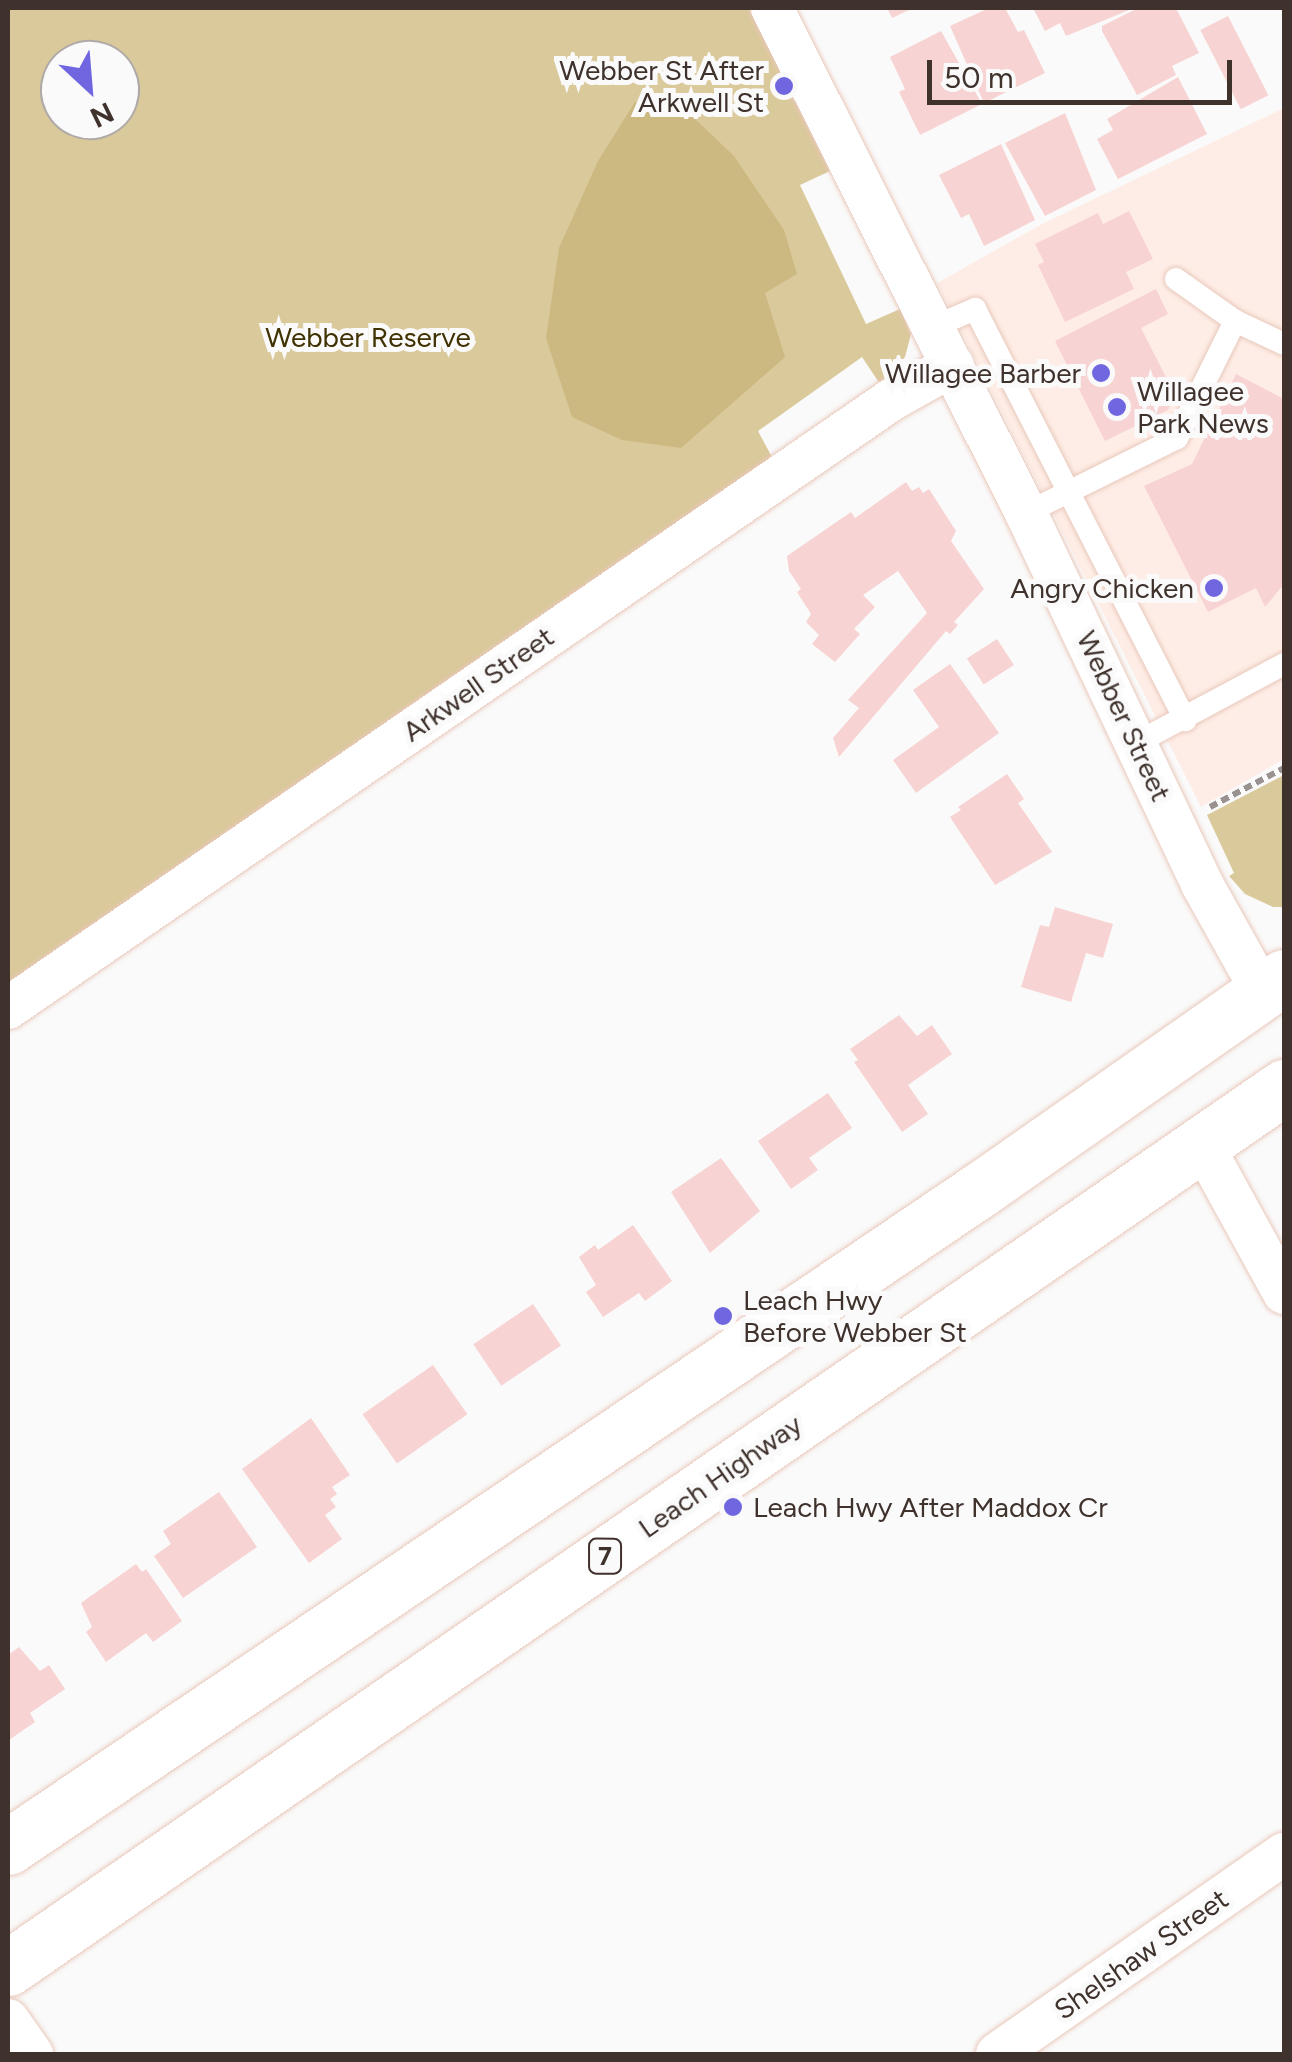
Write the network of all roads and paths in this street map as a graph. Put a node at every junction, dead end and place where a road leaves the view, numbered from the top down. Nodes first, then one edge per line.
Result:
1 (772, 8) edge
2 (1176, 279) dead end
3 (1235, 320) junction
4 (934, 327) junction
5 (1284, 344) edge
6 (953, 365) junction
7 (1070, 493) junction
8 (1026, 513) junction
9 (1284, 664) edge
10 (1185, 720) junction
11 (1138, 742) junction
12 (1284, 768) edge
13 (1176, 824) junction
14 (1274, 985) edge
15 (8, 1008) edge
16 (1284, 1087) edge
17 (1202, 1144) junction
18 (1284, 1292) edge
19 (8, 1847) edge
20 (1284, 1854) edge
21 (8, 1968) edge
22 (8, 2020) edge
23 (32, 2054) edge
24 (997, 2054) edge

1 - 4 street, Webber Street
2 - 3 lane
3 - 5 lane
3 - 7 lane
4 - 6 street, Webber Street
4 - 7 lane
6 - 8 street, Webber Street
6 - 15 street, Arkwell Street
7 - 8 lane
7 - 10 lane
8 - 11 street, Webber Street
9 - 10 lane
10 - 11 lane
11 - 13 street, Webber Street
12 - 13 path
13 - 14 street, Webber Street
14 - 19 highway
16 - 17 highway, Leach Highway / 7
17 - 18 street
17 - 21 highway, Leach Highway / 7
20 - 24 street, Shelshaw Street
22 - 23 street

